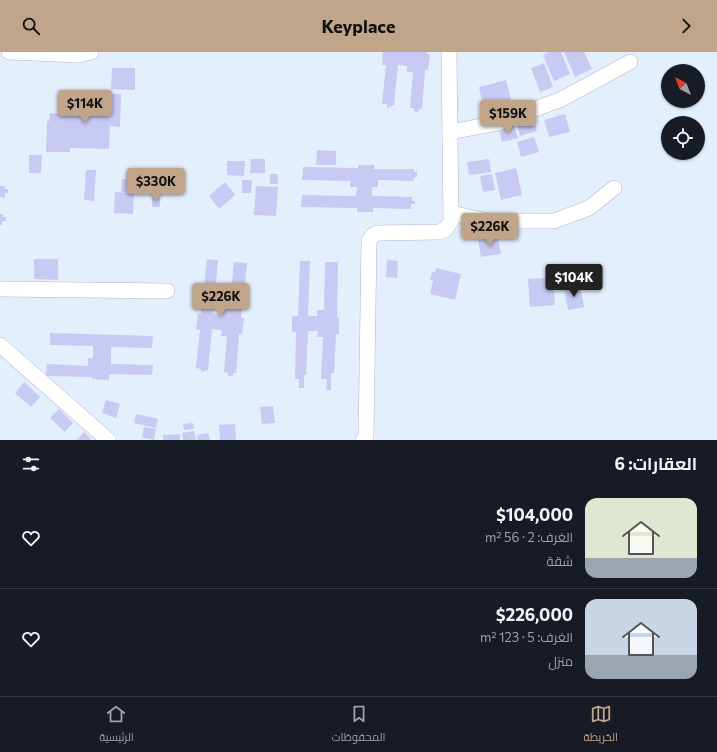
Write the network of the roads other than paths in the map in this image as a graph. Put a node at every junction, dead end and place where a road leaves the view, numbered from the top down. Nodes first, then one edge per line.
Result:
1 (9, 52) edge
2 (449, 52) edge
3 (83, 53) edge
4 (630, 62) dead end
5 (450, 132) junction
6 (614, 188) dead end
7 (451, 213) junction
8 (0, 289) edge
9 (166, 291) dead end
10 (0, 345) edge
11 (108, 440) edge
12 (363, 440) edge

1 - 3 street
2 - 5 street
4 - 5 street
5 - 7 street
6 - 7 street
7 - 12 street
8 - 9 street
10 - 11 street

